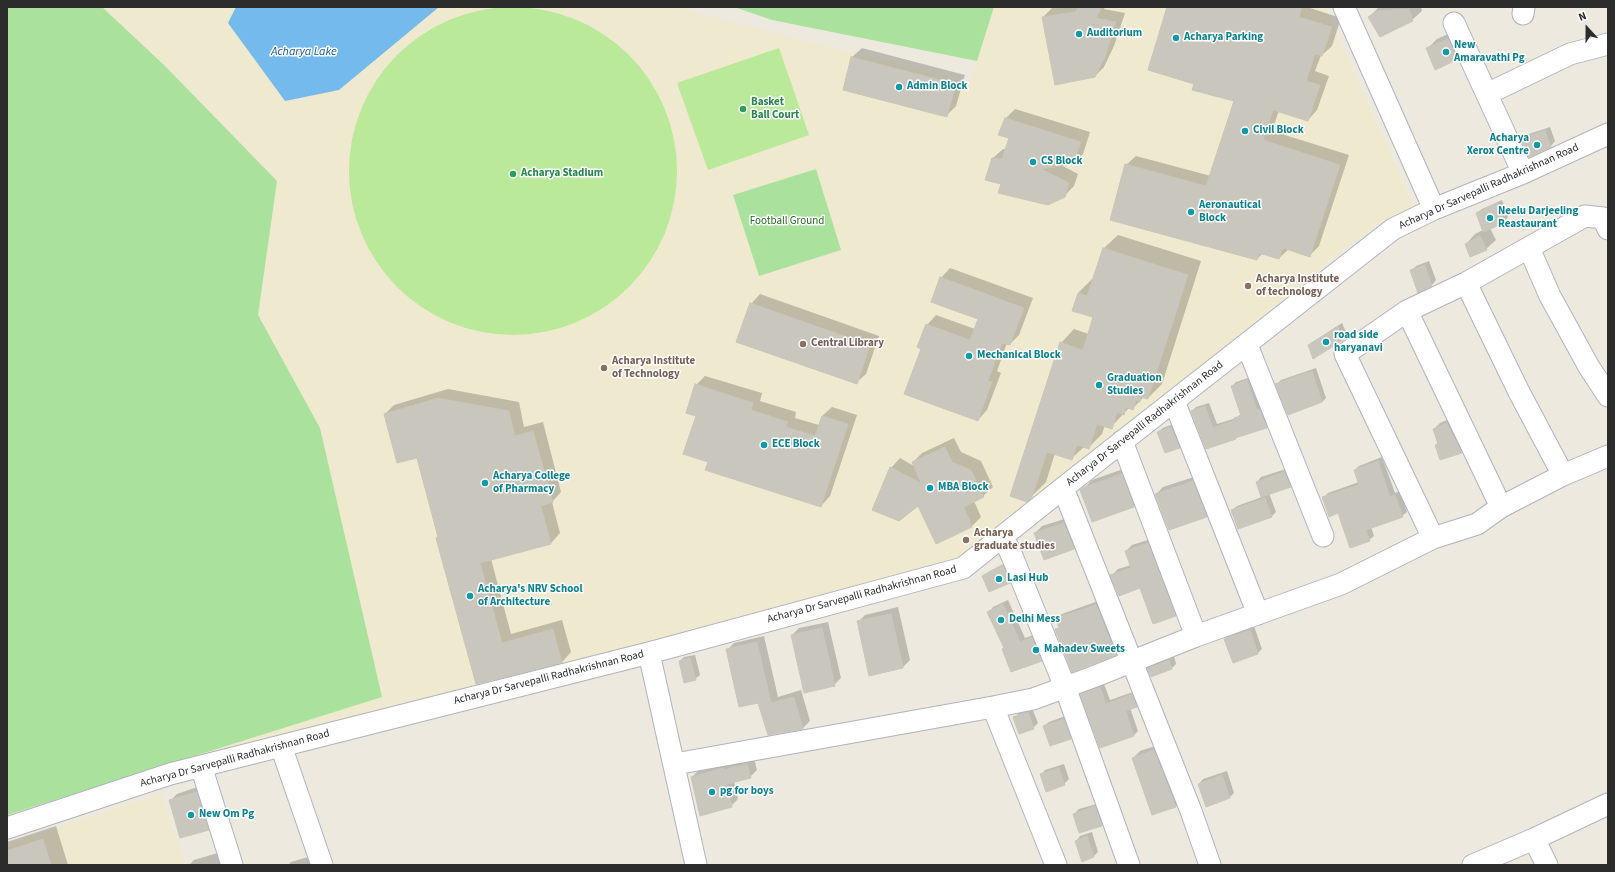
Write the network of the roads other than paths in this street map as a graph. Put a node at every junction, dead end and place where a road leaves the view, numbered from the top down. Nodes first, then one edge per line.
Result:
1 (1344, 7) edge
2 (1454, 23) dead end
3 (1608, 44) edge
4 (1487, 94) junction
5 (1608, 134) edge
6 (1523, 173) junction
7 (1434, 209) junction
8 (1608, 229) edge
9 (1529, 248) junction
10 (1466, 283) junction
11 (1407, 311) junction
12 (1247, 345) junction
13 (1608, 396) edge
14 (1174, 401) junction
15 (1122, 441) junction
16 (1608, 456) edge
17 (1563, 475) junction
18 (1063, 488) junction
19 (1501, 507) junction
20 (1323, 536) dead end
21 (1003, 537) junction
22 (1434, 538) junction
23 (1258, 614) junction
24 (1196, 636) junction
25 (649, 653) junction
26 (1132, 661) junction
27 (1064, 687) junction
28 (993, 707) junction
29 (281, 746) junction
30 (675, 764) junction
31 (201, 766) junction
32 (1608, 804) edge
33 (7, 828) edge
34 (1534, 840) junction
35 (232, 865) edge
36 (322, 865) edge
37 (696, 865) edge
38 (1056, 865) edge
39 (1129, 865) edge
40 (1210, 865) edge
41 (1475, 865) edge
42 (1547, 865) edge

1 - 7 street
2 - 4 street
3 - 4 street
4 - 6 street
5 - 6 street, Acharya Dr Sarvepalli Radhakrishnan Road
6 - 7 street, Acharya Dr Sarvepalli Radhakrishnan Road
7 - 12 street, Acharya Dr Sarvepalli Radhakrishnan Road
8 - 9 street
9 - 10 street
9 - 13 street
10 - 11 street
10 - 17 street
11 - 19 street
11 - 22 street
12 - 14 street, Acharya Dr Sarvepalli Radhakrishnan Road
12 - 20 street
14 - 15 street, Acharya Dr Sarvepalli Radhakrishnan Road
14 - 23 street
15 - 18 street, Acharya Dr Sarvepalli Radhakrishnan Road
15 - 24 street
16 - 17 street
17 - 19 street
18 - 21 street, Acharya Dr Sarvepalli Radhakrishnan Road
18 - 26 street
19 - 22 street
21 - 25 street, Acharya Dr Sarvepalli Radhakrishnan Road
21 - 27 street
22 - 23 street
23 - 24 street
24 - 26 street
25 - 29 street, Acharya Dr Sarvepalli Radhakrishnan Road
25 - 30 street
26 - 27 street
26 - 40 street
27 - 28 street
27 - 39 street
28 - 30 street
28 - 38 street
29 - 31 street, Acharya Dr Sarvepalli Radhakrishnan Road
29 - 36 street
30 - 37 street
31 - 33 street, Acharya Dr Sarvepalli Radhakrishnan Road
31 - 35 street
32 - 34 street
34 - 41 street
34 - 42 street

